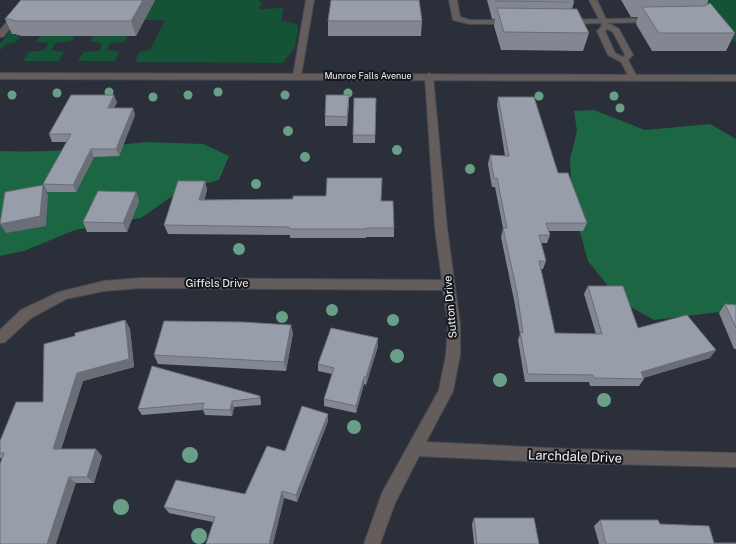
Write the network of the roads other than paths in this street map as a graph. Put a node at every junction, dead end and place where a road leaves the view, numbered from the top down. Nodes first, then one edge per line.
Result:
1 (29, 0) edge
2 (310, 0) edge
3 (453, 0) edge
4 (593, 0) edge
5 (658, 20) edge
6 (516, 22) edge
7 (562, 22) edge
8 (605, 23) junction
9 (0, 35) edge
10 (624, 60) junction
11 (0, 76) edge
12 (297, 76) junction
13 (429, 76) junction
14 (633, 78) junction
15 (736, 78) edge
16 (449, 285) junction
17 (0, 338) edge
18 (415, 450) junction
19 (736, 460) edge
20 (372, 544) edge

1 - 9 street
2 - 12 street
3 - 6 street
4 - 8 street
5 - 8 street
7 - 8 street
8 - 10 street
8 - 10 street
10 - 14 street
11 - 12 street, Munroe Falls Avenue
12 - 13 street, Munroe Falls Avenue
13 - 14 street, Munroe Falls Avenue
13 - 16 street, Sutton Drive
14 - 15 street, Munroe Falls Avenue
16 - 17 street, Giffels Drive
16 - 18 street, Sutton Drive
18 - 19 street, Larchdale Drive
18 - 20 street, Sutton Drive

